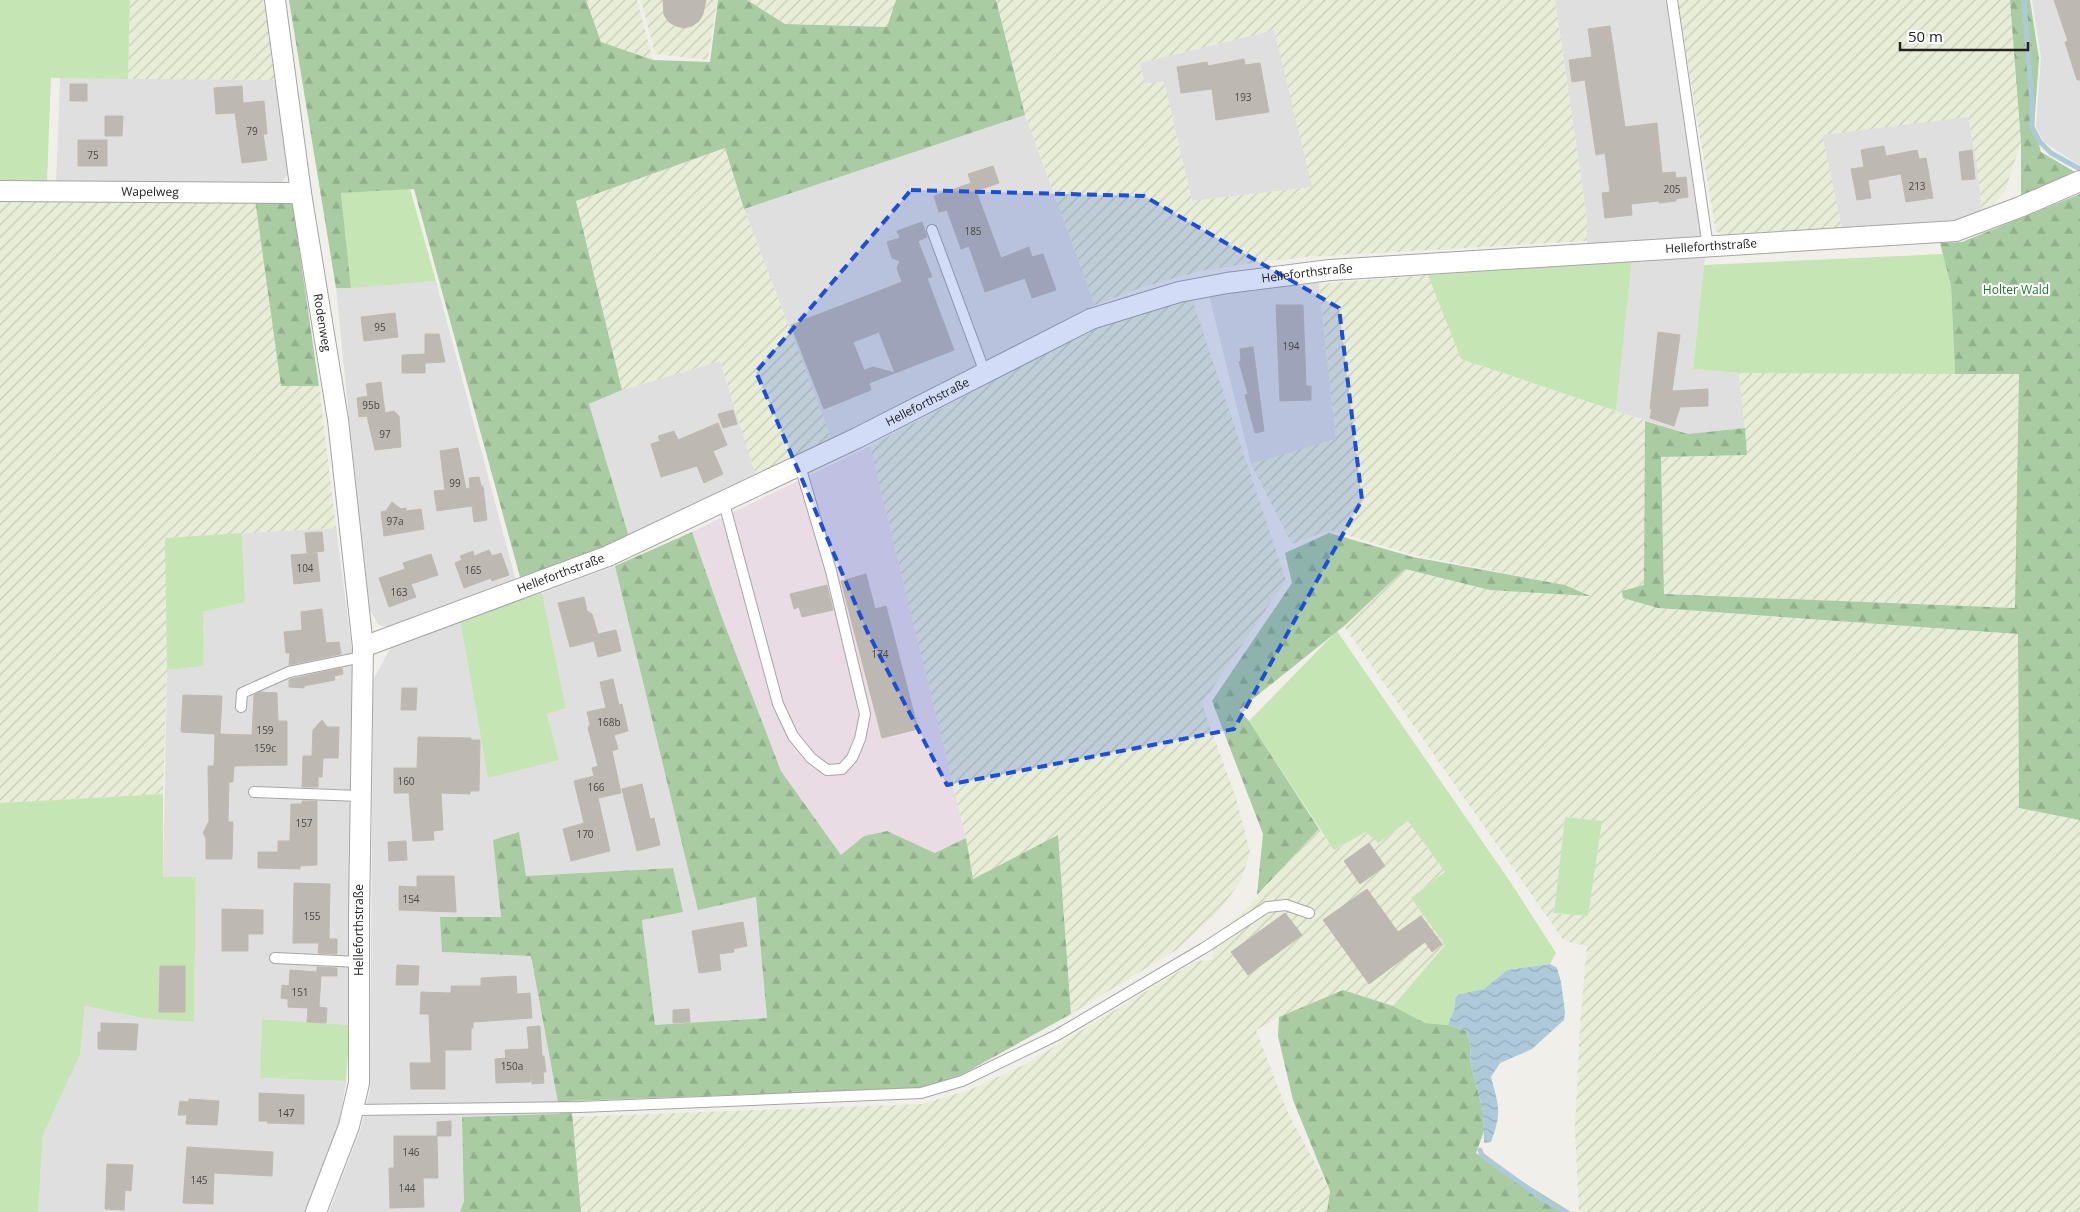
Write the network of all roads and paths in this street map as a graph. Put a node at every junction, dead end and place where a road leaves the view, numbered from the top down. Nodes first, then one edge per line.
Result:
1 (275, 0) edge
2 (1672, 0) edge
3 (2080, 181) edge
4 (0, 191) edge
5 (301, 193) junction
6 (932, 230) dead end
7 (1708, 247) junction
8 (985, 373) junction
9 (800, 466) junction
10 (724, 503) junction
11 (362, 652) junction
12 (241, 707) dead end
13 (254, 792) dead end
14 (360, 796) junction
15 (1309, 912) dead end
16 (275, 958) dead end
17 (359, 962) junction
18 (353, 1110) junction
19 (316, 1212) edge

1 - 5 street, Rodenweg
2 - 7 lane
3 - 7 street, Helleforthstraße
4 - 5 street, Wapelweg
5 - 11 street, Rodenweg
6 - 8 lane
7 - 8 street, Helleforthstraße
8 - 9 street, Helleforthstraße
9 - 10 street, Helleforthstraße
9 - 10 lane
10 - 11 street, Helleforthstraße
11 - 12 lane
11 - 14 street, Helleforthstraße
13 - 14 lane
14 - 17 street, Helleforthstraße
15 - 18 lane
16 - 17 lane
17 - 18 street, Helleforthstraße
18 - 19 street, Helleforthstraße

